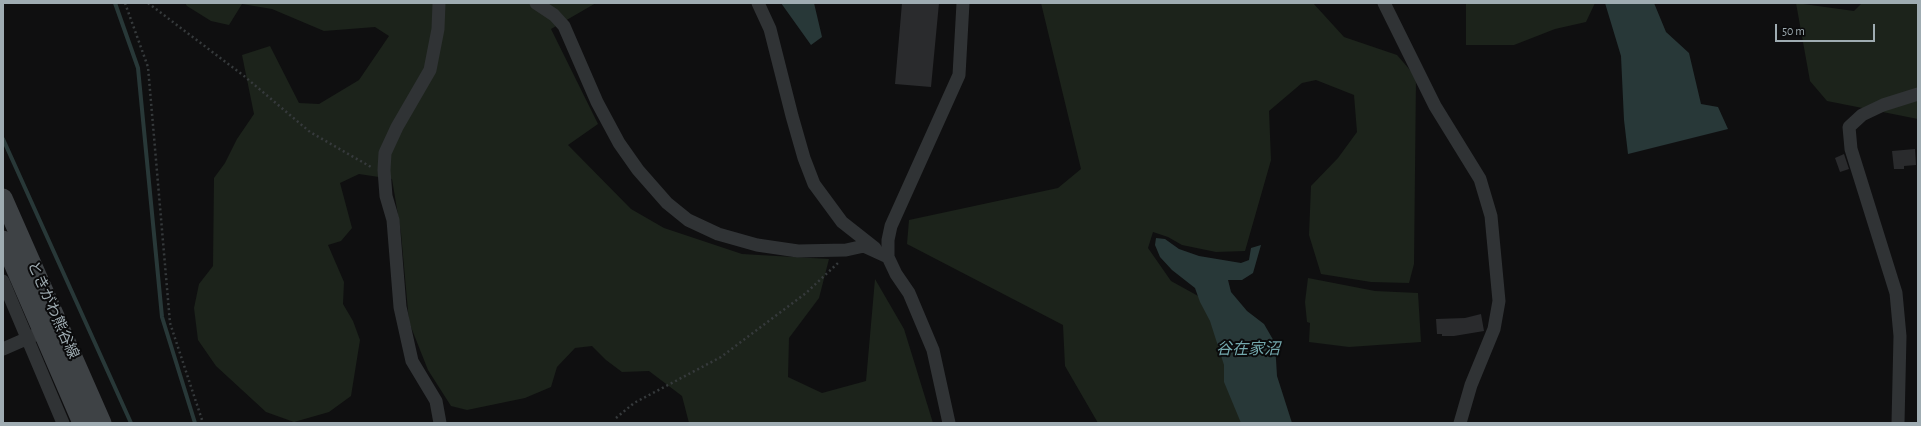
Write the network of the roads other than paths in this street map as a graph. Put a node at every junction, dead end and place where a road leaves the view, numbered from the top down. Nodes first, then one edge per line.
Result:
1 (439, 3) edge
2 (536, 3) edge
3 (758, 3) edge
4 (963, 3) edge
5 (1384, 3) edge
6 (1918, 94) edge
7 (3, 198) edge
8 (3, 240) edge
9 (888, 257) junction
10 (3, 281) edge
11 (36, 334) junction
12 (3, 349) edge
13 (63, 423) edge
14 (82, 423) edge
15 (102, 423) edge
16 (440, 423) edge
17 (949, 423) edge
18 (1460, 423) edge
19 (1898, 423) edge

1 - 16 street
2 - 9 street
3 - 9 street
4 - 9 street
5 - 18 street
6 - 19 street
7 - 15 main road, ときがわ熊谷線
8 - 11 main road, ときがわ熊谷線
9 - 17 street
10 - 11 street
11 - 12 street
11 - 13 street
11 - 14 main road, ときがわ熊谷線

